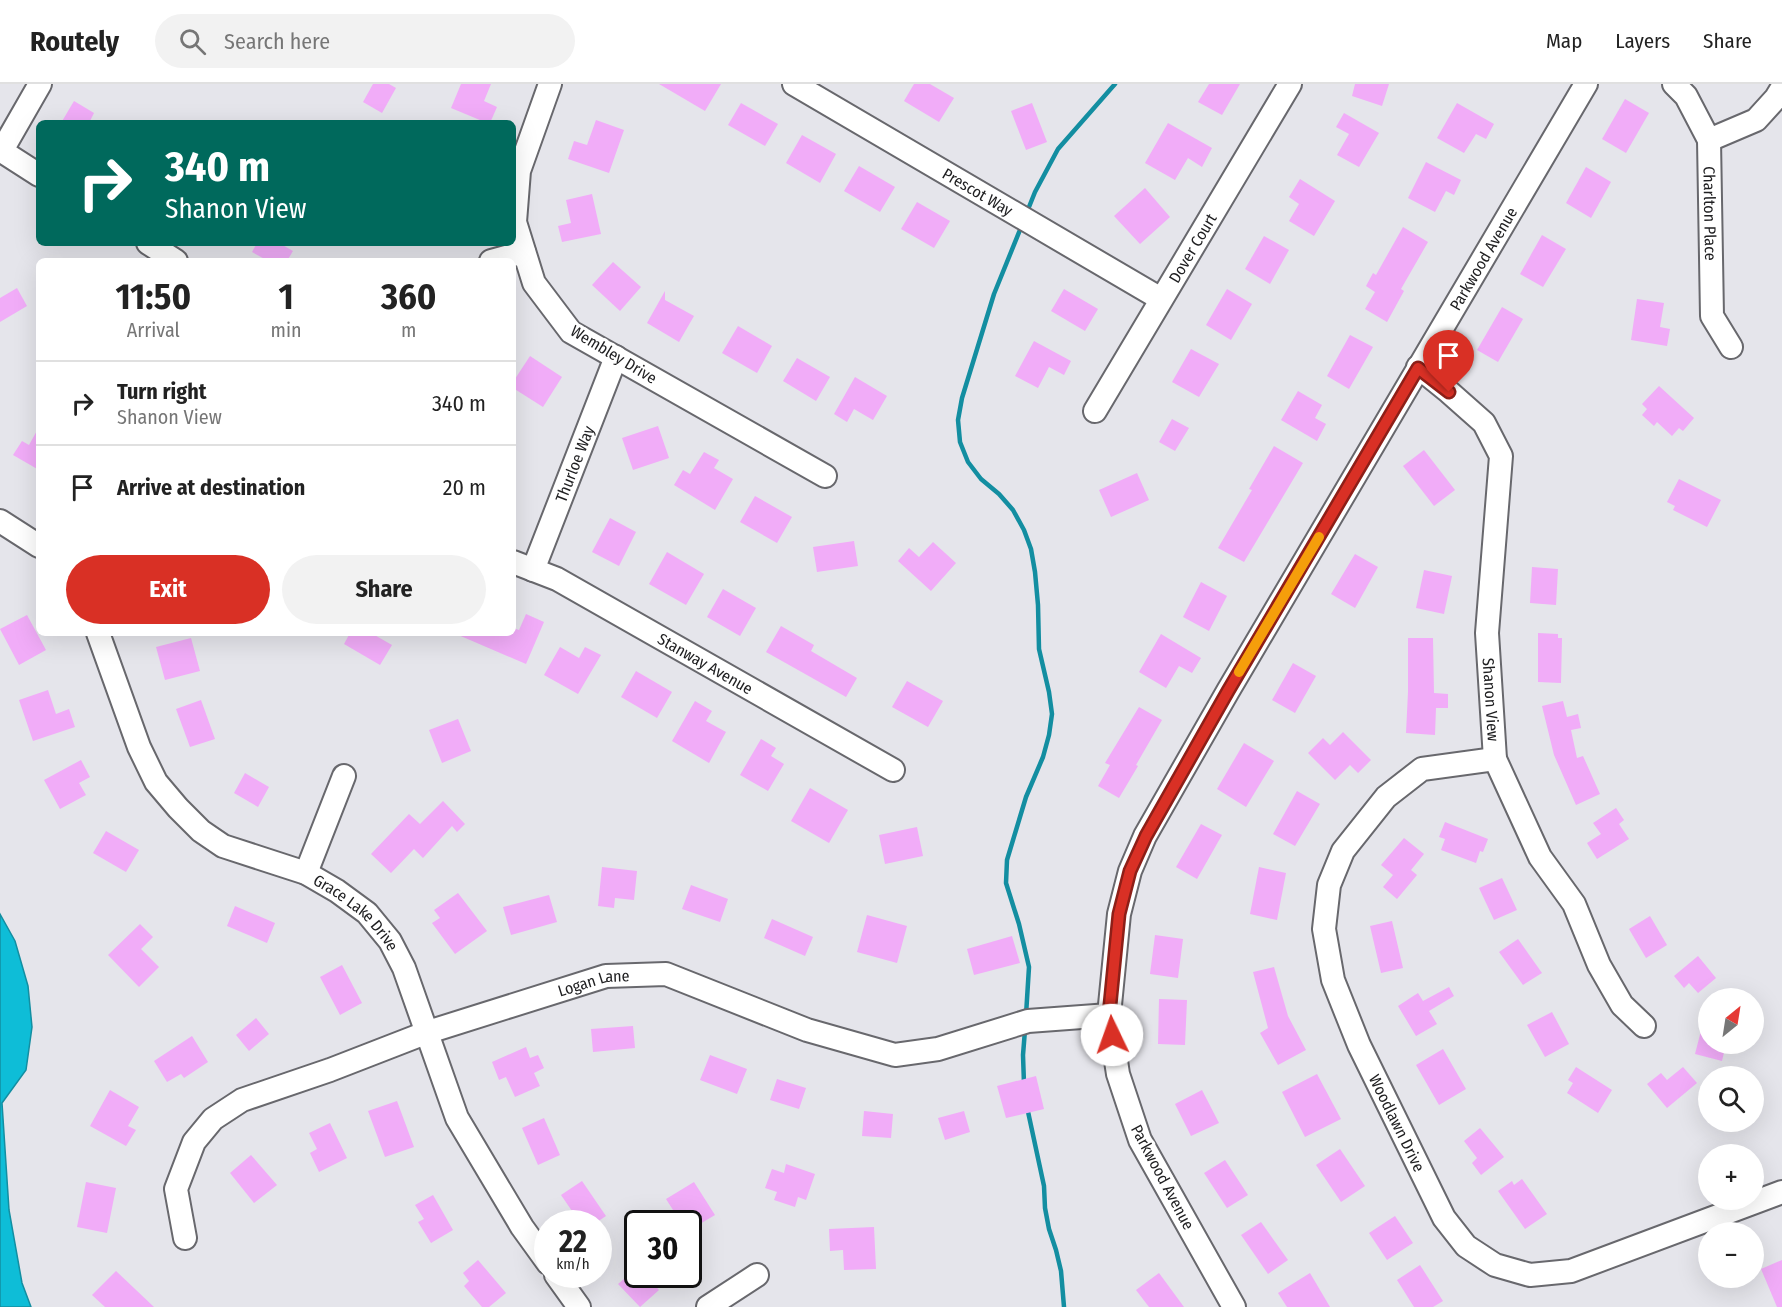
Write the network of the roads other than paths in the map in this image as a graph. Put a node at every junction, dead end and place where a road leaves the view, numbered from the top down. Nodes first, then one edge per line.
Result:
1 (40, 84) edge
2 (550, 84) edge
3 (794, 84) edge
4 (1290, 84) edge
5 (1586, 84) edge
6 (1674, 84) edge
7 (1782, 88) edge
8 (1709, 140) junction
9 (1, 151) edge
10 (36, 173) edge
11 (516, 209) edge
12 (516, 225) edge
13 (152, 246) edge
14 (524, 252) junction
15 (171, 258) edge
16 (502, 258) edge
17 (1161, 299) junction
18 (1731, 347) dead end
19 (616, 357) junction
20 (1418, 368) junction
21 (1095, 411) dead end
22 (825, 476) dead end
23 (0, 520) edge
24 (36, 544) edge
25 (523, 566) edge
26 (99, 636) edge
27 (1495, 759) junction
28 (893, 770) dead end
29 (344, 776) dead end
30 (306, 873) junction
31 (1109, 1015) junction
32 (1644, 1026) dead end
33 (428, 1032) junction
34 (1782, 1192) edge
35 (185, 1238) dead end
36 (534, 1244) edge
37 (757, 1275) dead end
38 (565, 1288) edge
39 (579, 1307) edge
40 (708, 1307) edge
41 (1234, 1307) edge

1 - 9 street
2 - 11 street, Wembley Drive
3 - 17 street, Prescot Way
4 - 17 street, Dover Court
5 - 20 street, Parkwood Avenue
6 - 8 street, Charlton Place
7 - 8 street
8 - 18 street, Charlton Place
9 - 10 street
12 - 14 street, Wembley Drive
13 - 15 street
14 - 16 street
14 - 19 street, Wembley Drive
17 - 21 street, Dover Court
19 - 22 street, Wembley Drive
19 - 25 street, Thurloe Way
20 - 27 street, Shanon View
20 - 31 street, Parkwood Avenue
23 - 24 street
25 - 28 street, Stanway Avenue
26 - 30 street, Grace Lake Drive
27 - 32 street, Shanon View
27 - 34 street, Woodlawn Drive
29 - 30 street
30 - 33 street, Grace Lake Drive
31 - 33 street, Logan Lane
31 - 41 street, Parkwood Avenue
33 - 35 street, Logan Lane
33 - 36 street, Grace Lake Drive
37 - 40 street
38 - 39 street

